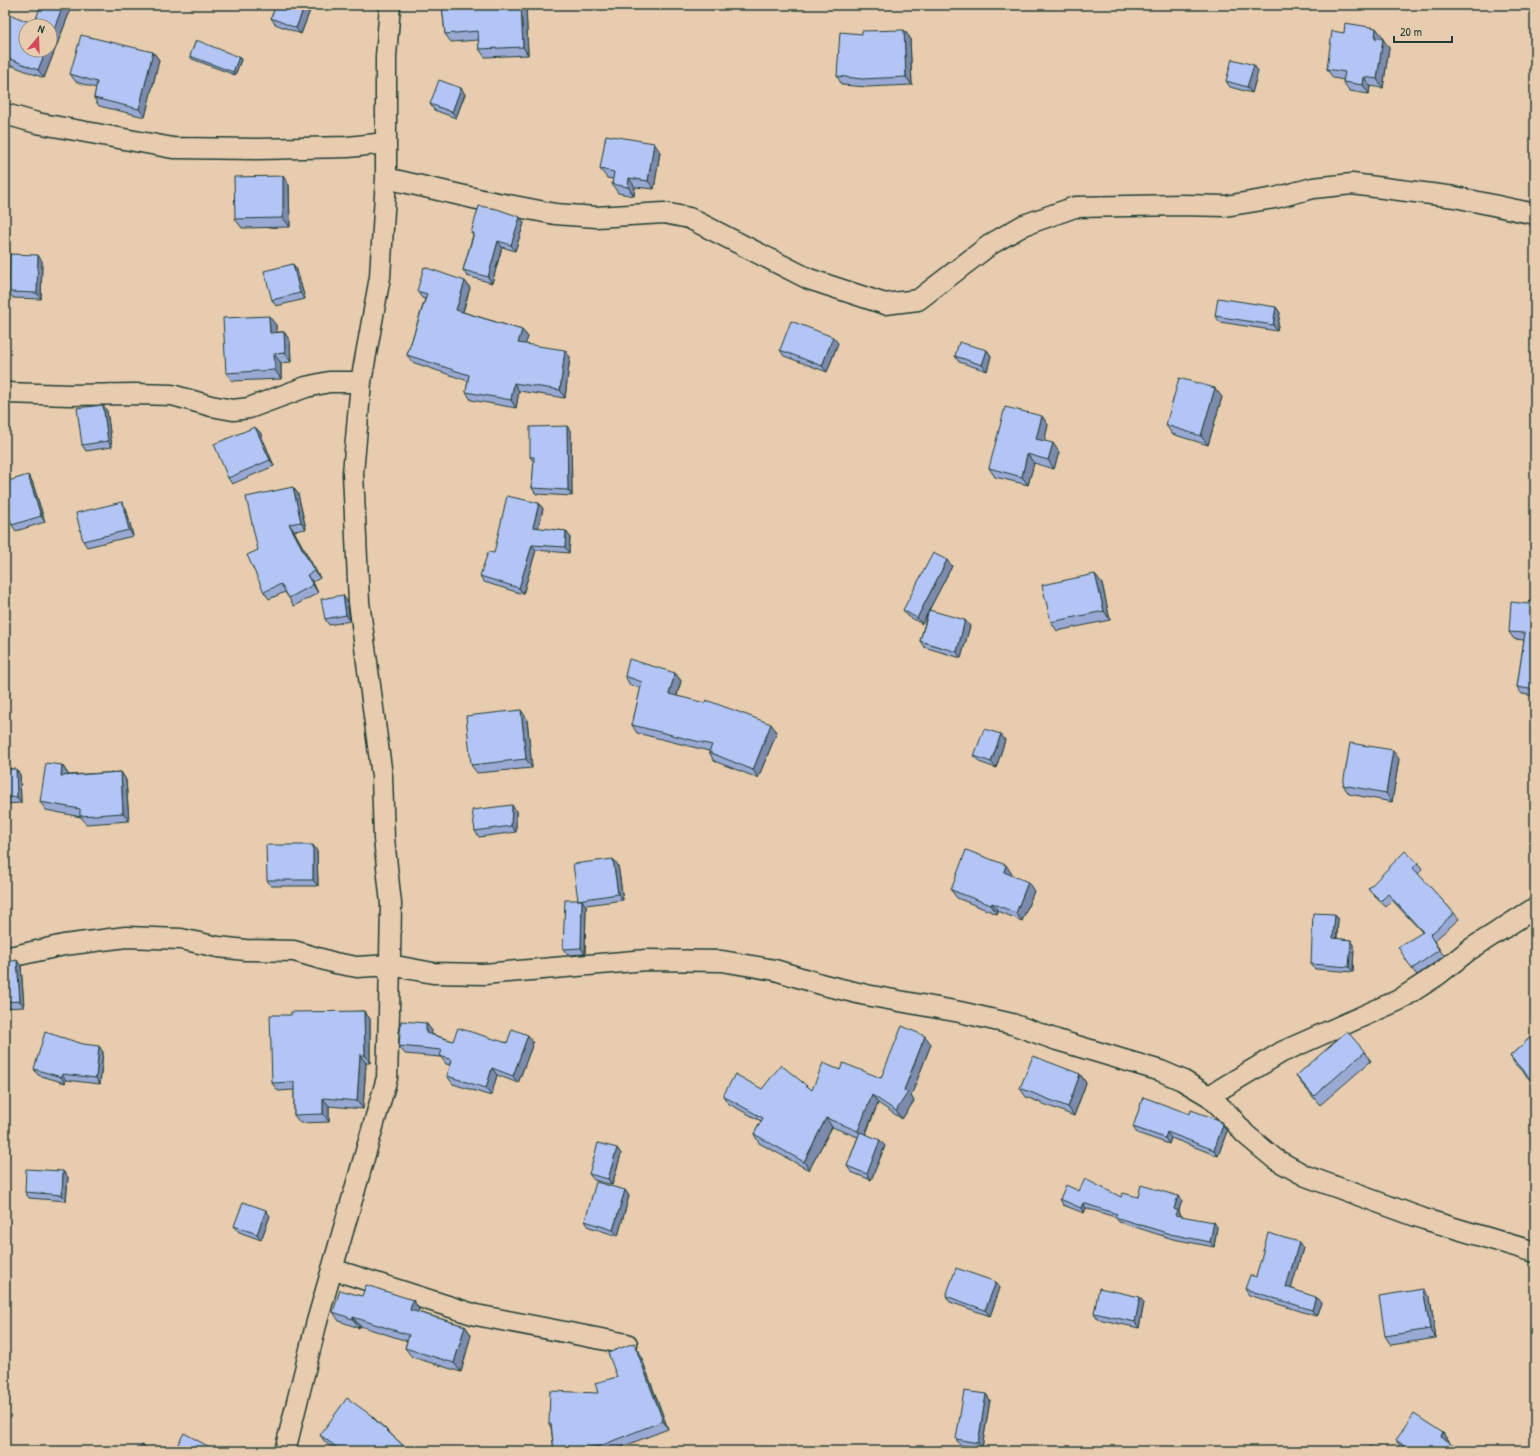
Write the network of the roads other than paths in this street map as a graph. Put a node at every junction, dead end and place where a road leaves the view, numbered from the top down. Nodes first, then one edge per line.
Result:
1 (390, 5) edge
2 (5, 114) edge
3 (386, 143) junction
4 (386, 178) junction
5 (1535, 214) edge
6 (361, 382) junction
7 (5, 393) edge
8 (1535, 908) edge
9 (5, 958) edge
10 (390, 965) junction
11 (1209, 1096) junction
12 (1535, 1252) edge
13 (332, 1269) junction
14 (628, 1344) edge
15 (285, 1451) edge

1 - 3 street
2 - 3 street
3 - 4 street
4 - 5 street
4 - 6 street
6 - 7 street
6 - 10 street
8 - 11 street
9 - 10 street
10 - 11 street
10 - 13 street
11 - 12 street
13 - 14 street
13 - 15 street

